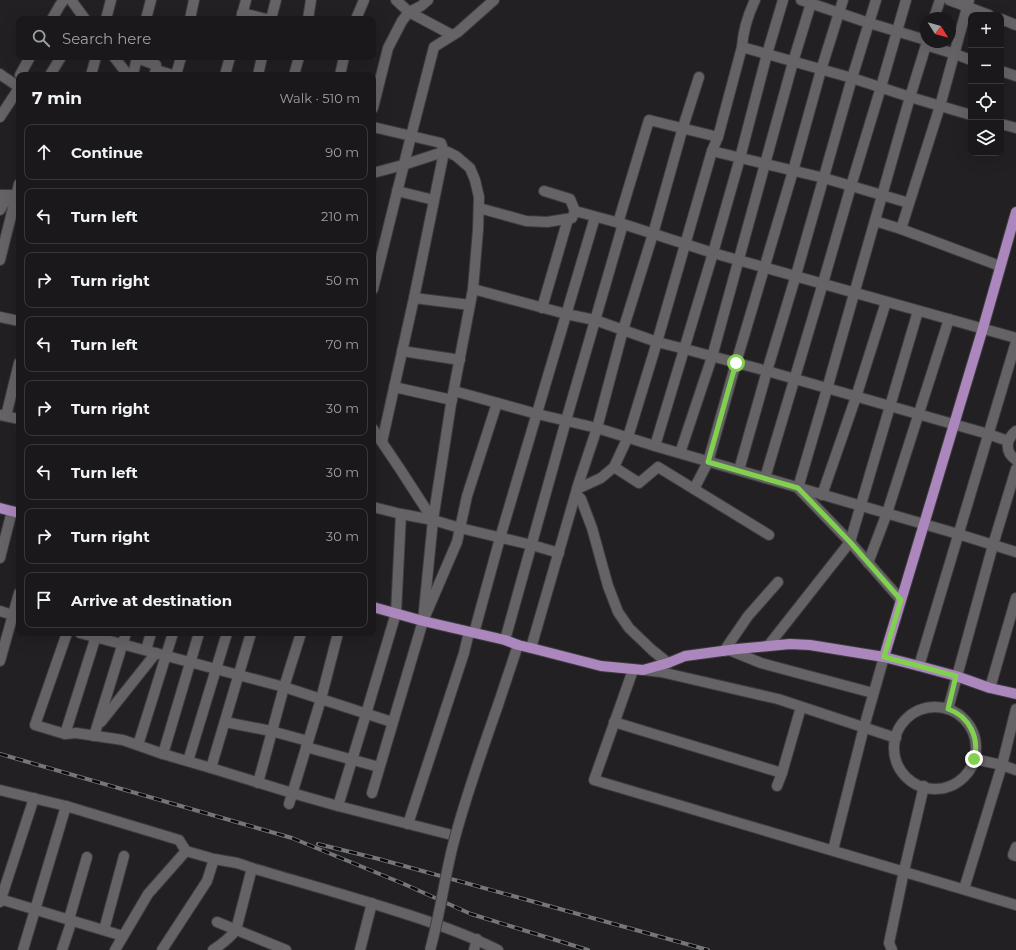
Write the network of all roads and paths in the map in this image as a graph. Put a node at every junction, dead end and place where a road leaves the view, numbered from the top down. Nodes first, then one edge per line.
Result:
1 (64, 0) edge
2 (71, 0) edge
3 (111, 0) edge
4 (151, 0) edge
5 (194, 0) edge
6 (246, 0) edge
7 (276, 0) edge
8 (311, 0) edge
9 (364, 0) edge
10 (396, 0) edge
11 (428, 0) edge
12 (494, 0) edge
13 (755, 0) edge
14 (783, 0) edge
15 (801, 0) edge
16 (843, 0) edge
17 (876, 0) edge
18 (906, 0) edge
19 (940, 0) edge
20 (949, 0) edge
21 (812, 2) edge
22 (968, 3) edge
23 (409, 12) junction
24 (936, 12) edge
25 (984, 12) edge
26 (839, 14) junction
27 (54, 16) edge
28 (83, 16) edge
29 (107, 16) edge
30 (147, 16) edge
31 (191, 16) edge
32 (242, 16) edge
33 (272, 16) edge
34 (308, 16) edge
35 (357, 16) edge
36 (1004, 20) edge
37 (1015, 22) edge
38 (869, 24) junction
39 (897, 31) junction
40 (452, 35) junction
41 (920, 39) edge
42 (742, 47) junction
43 (925, 48) edge
44 (941, 48) edge
45 (767, 54) junction
46 (955, 54) junction
47 (968, 59) edge
48 (29, 60) edge
49 (59, 60) edge
50 (95, 60) edge
51 (116, 60) edge
52 (137, 60) edge
53 (142, 60) edge
54 (179, 60) edge
55 (229, 60) edge
56 (261, 60) edge
57 (297, 60) edge
58 (343, 60) edge
59 (793, 62) junction
60 (822, 70) junction
61 (1004, 71) edge
62 (23, 72) edge
63 (52, 72) edge
64 (92, 72) edge
65 (126, 72) edge
66 (134, 72) edge
67 (155, 72) edge
68 (177, 72) edge
69 (226, 72) edge
70 (259, 72) edge
71 (295, 72) edge
72 (341, 72) edge
73 (0, 74) edge
74 (1016, 76) edge
75 (699, 77) dead end
76 (852, 78) junction
77 (16, 82) edge
78 (16, 86) edge
79 (881, 88) junction
80 (376, 96) edge
81 (910, 97) junction
82 (940, 106) junction
83 (968, 114) edge
84 (0, 117) edge
85 (1004, 125) edge
86 (376, 128) edge
87 (683, 128) junction
88 (1016, 128) edge
89 (410, 136) junction
90 (718, 137) junction
91 (712, 151) junction
92 (444, 152) junction
93 (740, 158) junction
94 (765, 164) junction
95 (403, 165) junction
96 (793, 171) junction
97 (376, 172) edge
98 (824, 178) junction
99 (851, 186) junction
100 (397, 191) junction
101 (544, 191) dead end
102 (11, 195) edge
103 (882, 195) junction
104 (434, 200) junction
105 (909, 203) junction
106 (479, 208) junction
107 (0, 210) edge
108 (575, 211) junction
109 (1016, 212) edge
110 (595, 217) junction
111 (568, 219) junction
112 (875, 222) junction
113 (620, 223) junction
114 (900, 229) junction
115 (653, 234) junction
116 (685, 244) junction
117 (713, 253) junction
118 (0, 260) edge
119 (739, 260) junction
120 (1000, 266) junction
121 (765, 267) junction
122 (796, 275) junction
123 (376, 277) edge
124 (823, 283) junction
125 (472, 289) junction
126 (855, 293) junction
127 (414, 298) junction
128 (886, 302) junction
129 (470, 305) junction
130 (542, 308) junction
131 (918, 310) junction
132 (566, 314) junction
133 (0, 317) edge
134 (949, 319) junction
135 (16, 320) edge
136 (595, 320) junction
137 (983, 328) junction
138 (623, 330) junction
139 (1016, 338) edge
140 (656, 342) junction
141 (685, 349) junction
142 (402, 351) junction
143 (712, 356) junction
144 (460, 360) junction
145 (736, 363) junction
146 (767, 371) junction
147 (16, 373) edge
148 (794, 379) junction
149 (394, 387) junction
150 (827, 389) junction
151 (453, 395) junction
152 (856, 397) junction
153 (497, 403) junction
154 (889, 406) junction
155 (537, 414) junction
156 (3, 415) edge
157 (919, 415) junction
158 (16, 418) edge
159 (566, 421) junction
160 (953, 425) junction
161 (597, 428) junction
162 (1016, 431) edge
163 (376, 433) edge
164 (988, 434) junction
165 (628, 438) junction
166 (1008, 441) junction
167 (382, 442) junction
168 (655, 446) junction
169 (680, 453) junction
170 (1016, 460) edge
171 (708, 462) junction
172 (614, 467) junction
173 (1016, 469) edge
174 (739, 470) junction
175 (765, 478) junction
176 (798, 488) junction
177 (694, 489) junction
178 (577, 492) junction
179 (822, 495) junction
180 (861, 506) junction
181 (0, 508) edge
182 (376, 508) edge
183 (15, 512) edge
184 (888, 513) junction
185 (401, 514) junction
186 (433, 520) junction
187 (924, 523) junction
188 (460, 528) junction
189 (958, 534) junction
190 (769, 535) dead end
191 (500, 538) junction
192 (850, 542) junction
193 (532, 545) junction
194 (993, 545) junction
195 (1016, 552) edge
196 (559, 553) junction
197 (0, 558) edge
198 (868, 563) junction
199 (778, 582) dead end
200 (1016, 598) edge
201 (901, 600) junction
202 (376, 609) edge
203 (0, 611) edge
204 (396, 614) junction
205 (16, 616) edge
206 (423, 621) junction
207 (472, 633) junction
208 (66, 636) edge
209 (97, 636) edge
210 (100, 636) edge
211 (125, 636) edge
212 (152, 636) edge
213 (170, 636) edge
214 (198, 636) edge
215 (226, 636) edge
216 (250, 636) edge
217 (300, 636) edge
218 (337, 636) edge
219 (505, 640) junction
220 (123, 644) junction
221 (518, 645) junction
222 (768, 646) junction
223 (531, 648) junction
224 (727, 651) junction
225 (156, 653) junction
226 (884, 657) junction
227 (0, 661) edge
228 (191, 662) junction
229 (668, 663) junction
230 (919, 666) junction
231 (216, 669) junction
232 (638, 670) junction
233 (239, 675) junction
234 (956, 676) junction
235 (284, 687) junction
236 (990, 688) junction
237 (873, 693) junction
238 (1016, 694) edge
239 (321, 699) junction
240 (801, 707) junction
241 (948, 709) junction
242 (1016, 709) edge
243 (366, 714) junction
244 (225, 722) junction
245 (392, 722) junction
246 (614, 722) junction
247 (864, 727) junction
248 (96, 731) junction
249 (271, 731) junction
250 (65, 734) junction
251 (896, 738) junction
252 (307, 744) junction
253 (138, 745) junction
254 (163, 754) junction
255 (352, 759) junction
256 (974, 759) junction
257 (188, 761) junction
258 (1002, 765) junction
259 (379, 767) junction
260 (211, 768) junction
261 (1016, 770) edge
262 (782, 773) junction
263 (258, 783) junction
264 (777, 786) dead end
265 (924, 786) junction
266 (0, 790) edge
267 (292, 793) junction
268 (372, 793) dead end
269 (34, 798) junction
270 (289, 804) dead end
271 (66, 806) junction
272 (338, 806) junction
273 (408, 824) junction
274 (448, 834) dead end
275 (1016, 847) edge
276 (833, 850) junction
277 (186, 851) junction
278 (124, 856) dead end
279 (1016, 856) edge
280 (87, 857) dead end
281 (214, 859) junction
282 (252, 868) junction
283 (904, 871) junction
284 (964, 889) junction
285 (0, 900) edge
286 (372, 903) junction
287 (1016, 904) edge
288 (35, 910) junction
289 (70, 920) junction
290 (217, 922) dead end
291 (104, 930) junction
292 (236, 930) junction
293 (123, 936) junction
294 (477, 939) junction
295 (23, 950) edge
296 (62, 950) edge
297 (115, 950) edge
298 (162, 950) edge
299 (213, 950) edge
300 (286, 950) edge
301 (360, 950) edge
302 (430, 950) edge
303 (474, 950) edge
304 (498, 950) edge
305 (892, 950) edge

1 - 27 street
2 - 28 street
3 - 29 street
4 - 30 street
5 - 31 street
6 - 32 street
7 - 33 street
8 - 34 street
9 - 35 street
10 - 23 street
11 - 23 street
12 - 40 street
13 - 42 street
14 - 45 street
15 - 21 street
16 - 26 street
17 - 38 street
18 - 39 street
19 - 24 street
20 - 22 street
21 - 26 street
21 - 59 street
22 - 25 street
22 - 46 street
23 - 40 street
23 - 80 street
26 - 38 street
26 - 60 street
36 - 37 street
38 - 39 street
38 - 76 street
39 - 41 street
39 - 79 street
40 - 89 street
42 - 45 street
42 - 90 street
43 - 81 street
44 - 46 street
45 - 59 street
45 - 93 street
46 - 47 street
46 - 82 street
48 - 62 street
49 - 63 street
50 - 64 street
51 - 65 street
52 - 66 street
53 - 67 street
54 - 68 street
55 - 69 street
56 - 70 street
57 - 71 street
58 - 72 street
59 - 60 street
59 - 94 street
60 - 76 street
60 - 96 street
61 - 74 street
73 - 77 street
75 - 87 street
76 - 79 street
76 - 98 street
78 - 84 street
79 - 81 street
79 - 99 street
81 - 82 street
81 - 103 street
82 - 83 street
82 - 105 street
85 - 88 street
86 - 89 street
87 - 90 street
87 - 113 street
87 - 115 street
89 - 92 street
89 - 95 street
90 - 91 street
91 - 93 street
91 - 116 street
92 - 95 street
92 - 104 street
92 - 106 street
93 - 94 street
93 - 117 street
94 - 96 street
94 - 119 street
95 - 97 street
95 - 100 street
96 - 98 street
96 - 121 street
98 - 99 street
98 - 122 street
99 - 103 street
99 - 124 street
100 - 104 street
100 - 123 street
101 - 108 street
102 - 107 street
102 - 118 street
103 - 105 street
103 - 112 street
104 - 127 street
105 - 114 street
106 - 111 street
106 - 125 street
108 - 110 street
108 - 111 street
109 - 120 main road
110 - 113 street
110 - 132 street
111 - 130 street
112 - 114 street
112 - 126 street
113 - 115 street
113 - 136 street
114 - 120 street
115 - 116 street
115 - 138 street
116 - 117 street
116 - 140 street
117 - 119 street
117 - 141 street
119 - 121 street
119 - 143 street
120 - 137 main road
121 - 122 street
121 - 145 street
122 - 124 street
122 - 146 street
124 - 126 street
124 - 148 street
125 - 129 street
125 - 130 street
126 - 128 street
126 - 150 street
127 - 129 street
127 - 142 street
128 - 131 street
128 - 152 street
129 - 144 street
130 - 132 street
131 - 134 street
131 - 154 street
132 - 136 street
132 - 155 street
133 - 135 street
134 - 137 street
134 - 157 street
136 - 138 street
136 - 159 street
137 - 139 street
137 - 160 main road
138 - 140 street
138 - 161 street
139 - 164 street
140 - 141 street
140 - 165 street
141 - 143 street
141 - 168 street
142 - 144 street
142 - 149 street
143 - 145 street
143 - 169 street
144 - 151 street
145 - 146 street
145 - 171 street
146 - 148 street
146 - 174 street
147 - 156 street
148 - 150 street
148 - 175 street
149 - 151 street
149 - 167 street
150 - 152 street
150 - 176 street
151 - 153 street
151 - 186 street
152 - 154 street
152 - 179 street
153 - 155 street
153 - 188 street
154 - 157 street
154 - 180 street
155 - 159 street
155 - 191 street
156 - 158 street
157 - 160 street
157 - 184 street
159 - 161 street
159 - 193 street
160 - 164 street
160 - 187 main road
161 - 165 street
161 - 178 street
162 - 166 street
163 - 167 street
164 - 166 street
164 - 189 street
165 - 168 street
165 - 172 street
166 - 170 street
167 - 186 street
168 - 169 street
169 - 171 street
171 - 174 street
171 - 177 street
172 - 177 street
172 - 178 street
173 - 194 street
174 - 175 street
175 - 176 street
176 - 179 street
176 - 192 street
177 - 190 street
178 - 196 street
178 - 229 street
179 - 180 street
180 - 184 street
180 - 192 street
181 - 183 main road
182 - 185 street
183 - 197 street
184 - 187 street
184 - 198 street
185 - 186 street
185 - 204 street
186 - 188 street
186 - 206 street
187 - 189 street
187 - 201 main road
188 - 191 street
188 - 206 street
189 - 194 street
189 - 230 street
191 - 193 street
191 - 207 street
192 - 198 street
192 - 222 street
193 - 196 street
193 - 219 street
194 - 195 street
194 - 234 street
196 - 223 street
198 - 201 street
199 - 224 street
200 - 236 street
201 - 226 main road
202 - 204 main road
203 - 205 street
204 - 206 main road
204 - 243 street
205 - 227 street
206 - 207 main road
206 - 245 street
207 - 219 main road
207 - 273 street
208 - 250 street
209 - 250 street
210 - 220 street
211 - 220 street
212 - 225 street
213 - 225 street
214 - 228 street
215 - 231 street
216 - 233 street
217 - 235 street
218 - 239 street
219 - 221 main road
220 - 225 street
220 - 248 street
221 - 223 main road
221 - 302 street, bridge
222 - 224 main road
222 - 226 main road
223 - 232 main road
224 - 229 main road
224 - 237 street
225 - 228 street
225 - 248 street
225 - 253 street
226 - 230 main road
226 - 237 street
228 - 231 street
228 - 254 street
229 - 232 main road
230 - 234 main road
231 - 233 street
231 - 257 street
232 - 240 street
232 - 246 street
233 - 235 street
233 - 244 street
234 - 236 main road
234 - 241 street
235 - 239 street
235 - 249 street
236 - 238 main road
237 - 247 street
239 - 243 street
239 - 252 street
240 - 247 street
240 - 262 street
241 - 251 street
241 - 256 street
242 - 258 street
243 - 245 street
243 - 255 street
244 - 249 street
244 - 260 street
245 - 259 street
246 - 262 street
246 - 276 street
247 - 251 street
247 - 276 street
248 - 250 street
248 - 253 street
249 - 252 street
249 - 263 street
251 - 265 street
252 - 255 street
252 - 267 street
253 - 254 street
254 - 257 street
255 - 259 street
255 - 272 street
256 - 258 street
256 - 265 street
257 - 260 street
258 - 261 street
258 - 284 street
259 - 268 street
260 - 263 street
262 - 264 street
263 - 267 street
265 - 283 street
266 - 269 street
267 - 270 street
267 - 272 street
269 - 271 street
269 - 285 street
271 - 277 street
271 - 288 street
272 - 273 street
273 - 274 street
275 - 279 street
276 - 283 street
277 - 281 street
277 - 293 street
278 - 291 street
280 - 289 street
281 - 282 street
281 - 298 street
282 - 286 street
282 - 292 street
283 - 284 street
283 - 305 street
284 - 287 street
285 - 288 street
286 - 294 street
286 - 301 street
288 - 289 street
288 - 295 street
289 - 291 street
289 - 296 street
290 - 292 street
291 - 293 street
292 - 299 street
292 - 300 street
293 - 297 street
294 - 303 street
294 - 304 street

